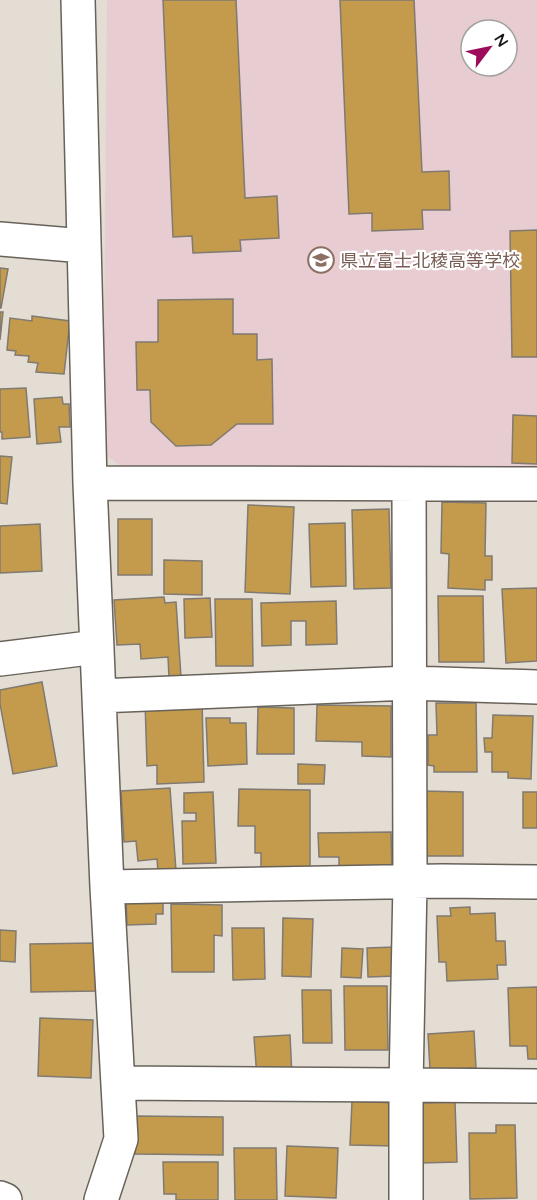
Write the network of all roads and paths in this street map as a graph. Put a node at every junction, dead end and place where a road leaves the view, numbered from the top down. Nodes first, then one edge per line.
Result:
1 (78, 0) edge
2 (0, 239) edge
3 (84, 246) junction
4 (90, 483) junction
5 (410, 484) junction
6 (537, 484) edge
7 (97, 647) junction
8 (0, 659) edge
9 (410, 683) junction
10 (537, 687) edge
11 (99, 696) junction
12 (537, 882) edge
13 (410, 883) junction
14 (107, 887) junction
15 (118, 1083) junction
16 (406, 1086) junction
17 (537, 1086) edge
18 (0, 1198) edge
19 (5, 1200) edge
20 (101, 1200) edge
21 (406, 1200) edge

1 - 3 street
2 - 3 street
3 - 4 street
4 - 5 street
4 - 7 street
5 - 6 street
5 - 9 street
7 - 8 street
7 - 11 street
9 - 10 street
9 - 11 street
9 - 13 street
11 - 14 street
12 - 13 street
13 - 14 street
13 - 16 street
14 - 15 street
15 - 16 street
15 - 20 street
16 - 17 street
16 - 21 street
18 - 19 street

